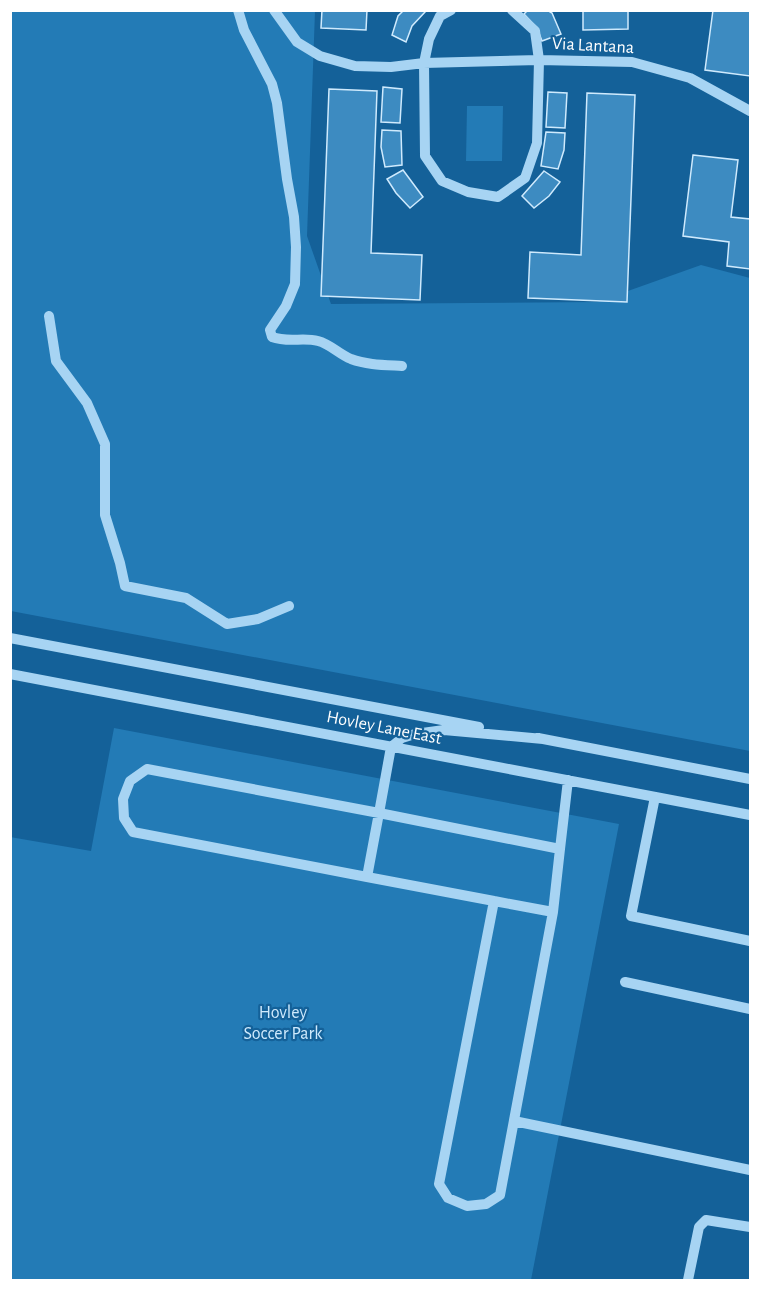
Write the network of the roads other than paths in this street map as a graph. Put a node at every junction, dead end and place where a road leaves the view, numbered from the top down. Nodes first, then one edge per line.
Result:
1 (238, 10) edge
2 (274, 10) edge
3 (451, 10) edge
4 (512, 10) edge
5 (539, 60) junction
6 (424, 63) junction
7 (750, 111) edge
8 (49, 316) dead end
9 (402, 366) dead end
10 (289, 606) dead end
11 (10, 638) edge
12 (10, 674) edge
13 (543, 739) junction
14 (391, 747) junction
15 (750, 779) edge
16 (568, 780) junction
17 (655, 797) junction
18 (379, 813) junction
19 (750, 815) edge
20 (560, 849) junction
21 (367, 877) junction
22 (494, 901) junction
23 (553, 912) junction
24 (750, 941) edge
25 (626, 982) dead end
26 (750, 1009) edge
27 (514, 1121) junction
28 (750, 1170) edge
29 (750, 1227) edge
30 (688, 1281) edge

1 - 9 street
2 - 6 street, Via Lantana
3 - 6 street
4 - 5 street
5 - 6 street, Via Lantana
5 - 6 street
5 - 7 street, Via Lantana
8 - 10 street
11 - 13 street, Hovley Lane East
12 - 14 street, Hovley Lane East
13 - 14 street
13 - 15 street, Hovley Lane East
14 - 16 street, Hovley Lane East
14 - 18 street
16 - 17 street, Hovley Lane East
16 - 20 street
17 - 19 street, Hovley Lane East
17 - 24 street
18 - 20 street
18 - 21 street
18 - 21 street
20 - 23 street
21 - 22 street
22 - 23 street
22 - 27 street
23 - 27 street
25 - 26 street
27 - 28 street
29 - 30 street

